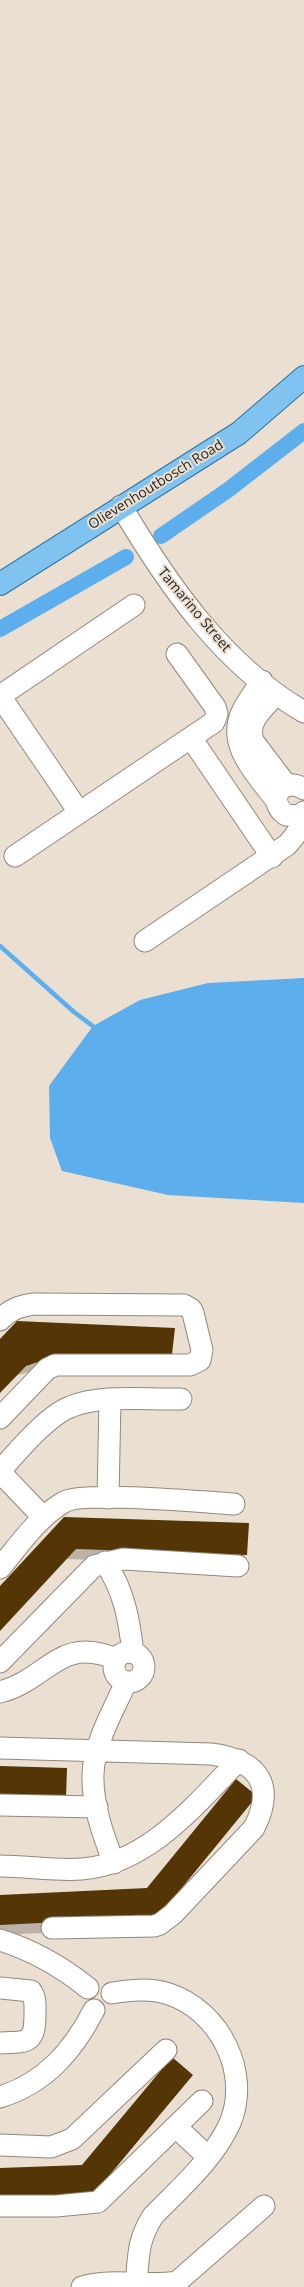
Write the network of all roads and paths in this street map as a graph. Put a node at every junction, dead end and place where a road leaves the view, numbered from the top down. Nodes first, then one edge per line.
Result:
1 (304, 377) edge
2 (121, 506) junction
3 (0, 584) edge
4 (134, 605) dead end
5 (177, 654) dead end
6 (269, 688) junction
7 (0, 696) edge
8 (304, 712) edge
9 (191, 738) junction
10 (289, 792) edge
11 (79, 812) junction
12 (304, 812) edge
13 (15, 856) dead end
14 (272, 857) junction
15 (145, 941) dead end
16 (0, 1320) edge
17 (181, 1399) dead end
18 (110, 1400) junction
19 (0, 1418) edge
20 (0, 1471) edge
21 (108, 1498) junction
22 (234, 1504) dead end
23 (43, 1517) junction
24 (105, 1562) junction
25 (238, 1566) dead end
26 (0, 1568) edge
27 (125, 1656) junction
28 (0, 1662) edge
29 (0, 1692) edge
30 (0, 1748) edge
31 (97, 1752) junction
32 (239, 1760) junction
33 (0, 1805) edge
34 (97, 1807) junction
35 (114, 1863) junction
36 (0, 1866) edge
37 (52, 1928) dead end
38 (0, 1940) edge
39 (0, 1988) edge
40 (88, 1988) junction
41 (112, 1993) junction
42 (94, 2010) junction
43 (0, 2043) edge
44 (166, 2050) dead end
45 (0, 2097) edge
46 (202, 2101) dead end
47 (176, 2127) junction
48 (0, 2145) edge
49 (208, 2157) junction
50 (0, 2206) edge
51 (264, 2206) dead end
52 (136, 2284) junction
53 (82, 2287) edge

1 - 2 main road, Olievenhoutbosch Road
2 - 3 main road, Olievenhoutbosch Road
2 - 6 street, Tamarino Street
4 - 7 street
5 - 9 street
6 - 8 street, Tamarino Street
6 - 10 street
7 - 11 street
9 - 11 street
9 - 14 street
10 - 12 street
11 - 13 street
12 - 14 street
14 - 15 street
16 - 19 street
17 - 18 street
18 - 20 street
18 - 21 street
20 - 23 street
21 - 22 street
21 - 23 street
23 - 26 street
24 - 25 street
24 - 27 street
24 - 28 street
27 - 29 street
27 - 31 street
30 - 31 street
31 - 32 street
31 - 34 street
32 - 35 street
32 - 37 street
33 - 34 street
34 - 35 street
35 - 36 street
38 - 40 street
39 - 43 street
40 - 41 street
40 - 42 street
41 - 42 street
41 - 49 street
42 - 45 street
44 - 48 street
46 - 47 street
47 - 49 street
47 - 50 street
49 - 52 street
51 - 52 street
52 - 53 street

